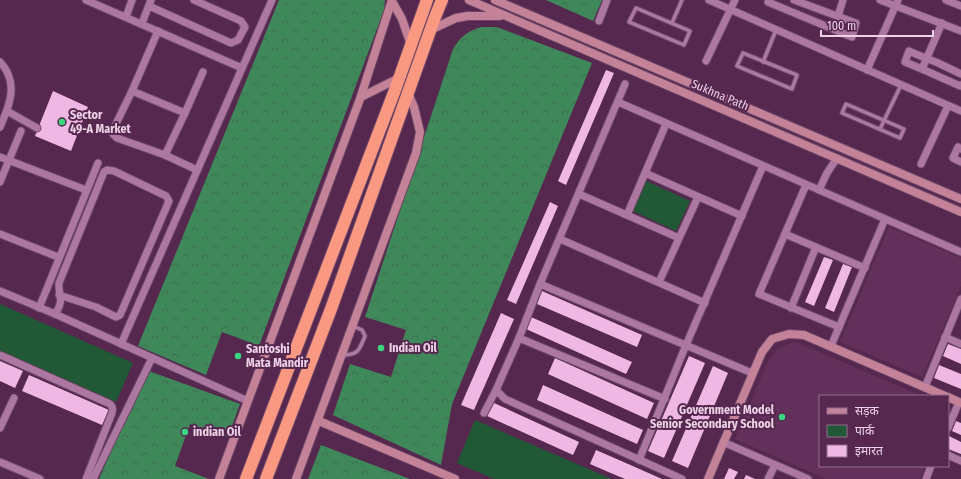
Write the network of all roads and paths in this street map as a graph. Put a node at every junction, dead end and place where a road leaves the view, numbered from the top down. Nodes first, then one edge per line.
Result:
1 (86, 0) edge
2 (132, 0) edge
3 (194, 0) edge
4 (272, 0) edge
5 (427, 0) edge
6 (442, 0) edge
7 (469, 0) edge
8 (607, 0) edge
9 (682, 0) edge
10 (709, 0) edge
11 (735, 0) edge
12 (769, 0) edge
13 (794, 0) edge
14 (843, 0) edge
15 (880, 0) edge
16 (946, 0) edge
17 (392, 1) edge
18 (499, 1) edge
19 (150, 3) edge
20 (897, 3) edge
21 (961, 6) edge
22 (731, 10) junction
23 (507, 16) junction
24 (838, 16) junction
25 (126, 18) junction
26 (599, 21) dead end
27 (672, 23) junction
28 (942, 23) junction
29 (142, 24) junction
30 (960, 29) edge
31 (430, 30) junction
32 (776, 30) junction
33 (158, 31) junction
34 (411, 45) junction
35 (926, 58) junction
36 (706, 61) dead end
37 (0, 62) edge
38 (763, 62) junction
39 (242, 68) junction
40 (922, 69) junction
41 (867, 70) junction
42 (203, 72) dead end
43 (961, 74) edge
44 (399, 78) junction
45 (625, 84) dead end
46 (901, 85) junction
47 (961, 85) edge
48 (132, 91) junction
49 (408, 93) junction
50 (361, 97) junction
51 (618, 102) junction
52 (948, 106) junction
53 (7, 111) junction
54 (961, 111) edge
55 (185, 113) junction
56 (884, 121) junction
57 (666, 124) junction
58 (0, 127) edge
59 (37, 128) dead end
60 (880, 129) junction
61 (21, 131) dead end
62 (961, 149) edge
63 (165, 155) junction
64 (0, 157) edge
65 (836, 158) junction
66 (9, 160) junction
67 (961, 162) edge
68 (98, 163) dead end
69 (921, 164) dead end
70 (764, 166) junction
71 (197, 170) junction
72 (645, 173) junction
73 (0, 182) edge
74 (806, 185) junction
75 (86, 190) junction
76 (819, 190) junction
77 (579, 194) junction
78 (698, 197) junction
79 (961, 199) edge
80 (961, 212) edge
81 (627, 215) junction
82 (742, 216) junction
83 (885, 219) junction
84 (0, 234) edge
85 (785, 234) junction
86 (679, 238) junction
87 (560, 239) junction
88 (816, 247) junction
89 (961, 252) edge
90 (58, 257) junction
91 (864, 268) junction
92 (659, 282) junction
93 (540, 284) junction
94 (0, 291) edge
95 (59, 296) junction
96 (961, 299) edge
97 (705, 302) junction
98 (39, 308) junction
99 (791, 308) junction
100 (55, 314) junction
101 (353, 326) junction
102 (839, 327) junction
103 (945, 337) junction
104 (519, 338) junction
105 (121, 344) junction
106 (961, 344) edge
107 (686, 345) junction
108 (831, 346) junction
109 (0, 355) edge
110 (342, 355) junction
111 (152, 358) junction
112 (752, 373) junction
113 (925, 387) junction
114 (496, 390) junction
115 (943, 395) edge
116 (14, 398) dead end
117 (665, 398) junction
118 (949, 398) edge
119 (248, 401) junction
120 (960, 403) edge
121 (484, 413) dead end
122 (319, 421) junction
123 (949, 426) edge
124 (0, 428) edge
125 (723, 442) junction
126 (949, 456) edge
127 (640, 460) junction
128 (961, 461) edge
129 (0, 462) edge
130 (775, 465) junction
131 (931, 467) edge
132 (40, 479) edge
133 (86, 479) edge
134 (93, 479) edge
135 (219, 479) edge
136 (246, 479) edge
137 (266, 479) edge
138 (296, 479) edge
139 (455, 479) edge
140 (682, 479) edge
141 (708, 479) edge
142 (768, 479) edge
143 (808, 479) edge
144 (926, 479) edge

1 - 25 street
2 - 25 street
3 - 19 street
4 - 39 street
5 - 34 highway
6 - 31 highway
7 - 23 street, Sukhna Path
8 - 26 street
9 - 27 lane
10 - 22 street
11 - 22 street
12 - 24 street
13 - 24 street
14 - 24 street
15 - 20 street
16 - 21 street
17 - 34 street
17 - 50 street
18 - 79 street, Sukhna Path
19 - 29 street
20 - 28 street
20 - 41 street
22 - 32 street
22 - 36 street
23 - 31 street
23 - 65 street, Sukhna Path
25 - 29 street
27 - 27 lane
28 - 30 street
28 - 35 street
29 - 33 street
31 - 49 highway
32 - 38 lane
32 - 41 street
33 - 39 street
33 - 48 street
34 - 44 highway
35 - 40 street
35 - 40 street
35 - 43 street
37 - 53 street
38 - 38 lane
39 - 71 street
40 - 47 street
41 - 46 street
42 - 55 street
44 - 50 street
44 - 136 highway
45 - 51 street
46 - 52 street
46 - 56 lane
48 - 55 street
48 - 63 street
49 - 101 street
49 - 137 highway
50 - 119 street
51 - 57 street
51 - 77 street
52 - 54 street
52 - 69 street
53 - 58 street
53 - 59 street
55 - 63 street
56 - 60 lane
56 - 60 lane
56 - 60 lane
57 - 70 street
57 - 72 street
61 - 66 street
62 - 67 street
63 - 71 street
64 - 66 street
65 - 76 street
65 - 80 street, Sukhna Path
66 - 73 street
66 - 75 street
68 - 75 street
70 - 74 street
70 - 82 street
71 - 105 street
72 - 78 street
72 - 81 street
74 - 76 street
74 - 85 street
75 - 90 street
76 - 83 street
77 - 81 street
77 - 87 street
78 - 82 street
78 - 86 street
81 - 86 street
82 - 97 street
83 - 89 street
83 - 91 street
84 - 90 street
85 - 88 street
85 - 99 street
86 - 92 street
87 - 92 street
87 - 93 street
88 - 91 street
88 - 99 street
90 - 98 street
91 - 102 street
92 - 97 street
93 - 104 street
93 - 107 street
94 - 98 street
95 - 95 street
95 - 100 street
96 - 103 street
97 - 107 street
98 - 100 street
99 - 102 street
100 - 105 street
101 - 110 street
101 - 110 lane
102 - 108 street
103 - 106 street
103 - 113 street
104 - 114 street
104 - 117 street
105 - 111 street
107 - 112 street
107 - 117 street
108 - 112 street
108 - 113 street
109 - 133 street
110 - 122 street
111 - 119 street
111 - 134 street
112 - 125 street
113 - 115 street
114 - 121 street
114 - 127 street
116 - 124 street
117 - 127 street
118 - 120 street
119 - 135 street
120 - 123 street
122 - 138 street
122 - 139 street
125 - 130 street
125 - 141 street
126 - 128 street
127 - 140 street
129 - 132 street
130 - 142 street
130 - 143 street
131 - 144 street

